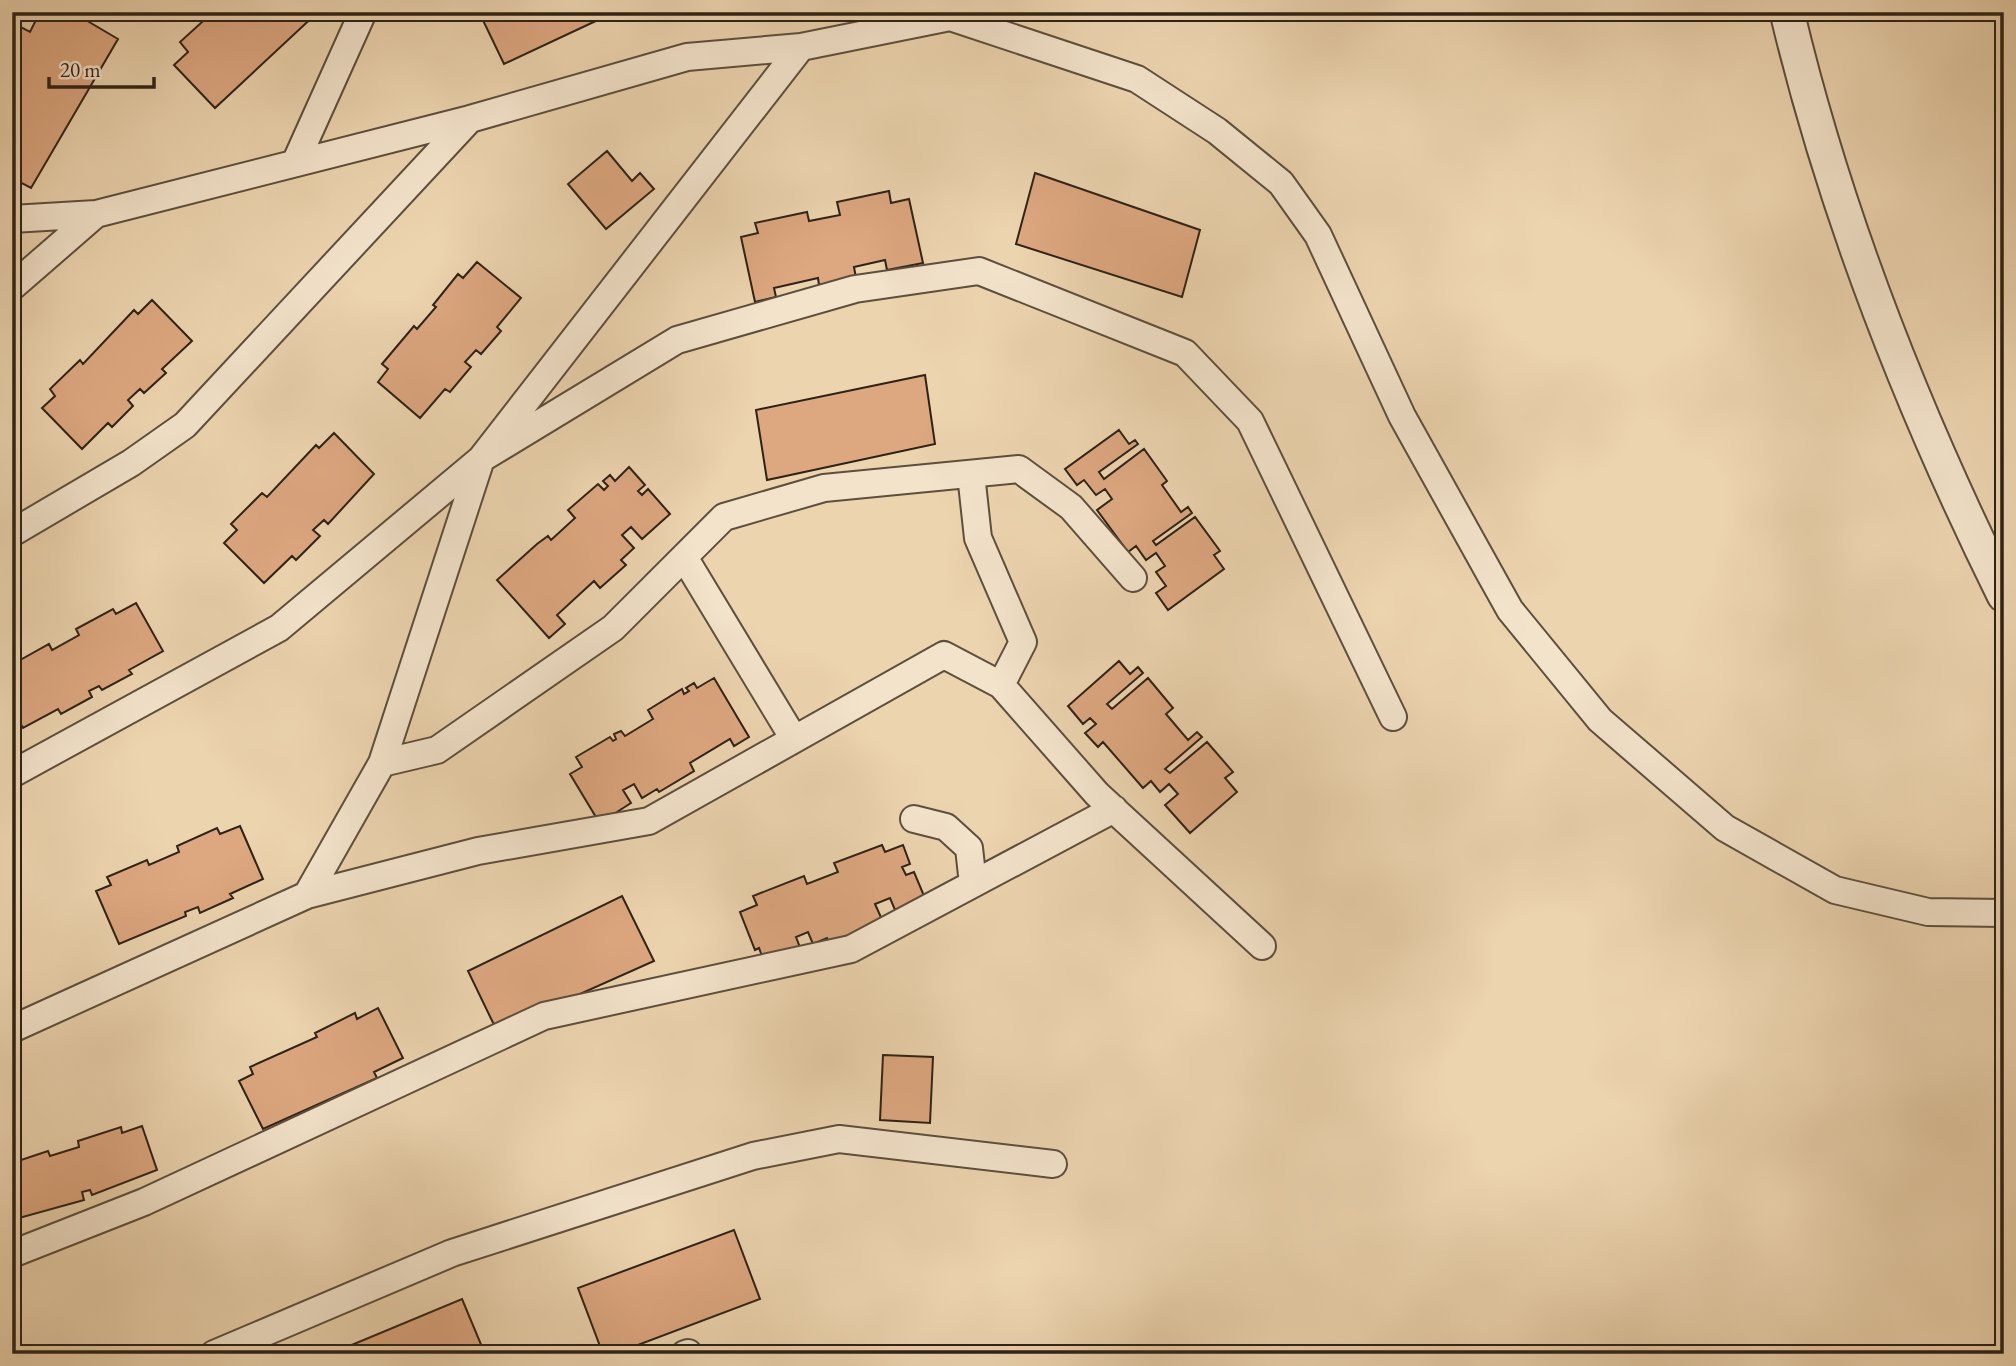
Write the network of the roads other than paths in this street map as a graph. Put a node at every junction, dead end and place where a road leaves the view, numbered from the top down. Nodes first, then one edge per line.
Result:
1 (363, 12) edge
2 (1787, 12) edge
3 (801, 47) junction
4 (470, 119) junction
5 (296, 161) junction
6 (96, 214) junction
7 (12, 219) edge
8 (12, 287) edge
9 (481, 459) junction
10 (971, 474) junction
11 (12, 533) edge
12 (684, 557) junction
13 (1133, 578) dead end
14 (2004, 595) edge
15 (1000, 685) junction
16 (1393, 717) dead end
17 (794, 739) junction
18 (382, 763) junction
19 (12, 774) edge
20 (1114, 809) junction
21 (914, 819) dead end
22 (973, 884) junction
23 (307, 895) junction
24 (2004, 913) edge
25 (1262, 946) dead end
26 (12, 1029) edge
27 (1053, 1164) dead end
28 (12, 1254) edge
29 (214, 1354) edge

1 - 5 street
2 - 14 street
3 - 4 street
3 - 9 street
3 - 24 street
4 - 5 street
4 - 11 street
5 - 6 street
6 - 7 street
6 - 8 street
9 - 16 street
9 - 18 street
9 - 19 street
10 - 12 street
10 - 13 street
10 - 15 street
12 - 17 street
12 - 18 street
15 - 17 street
15 - 20 street
17 - 23 street
18 - 23 street
20 - 22 street
20 - 25 street
21 - 22 street
22 - 28 street
23 - 26 street
27 - 29 street

